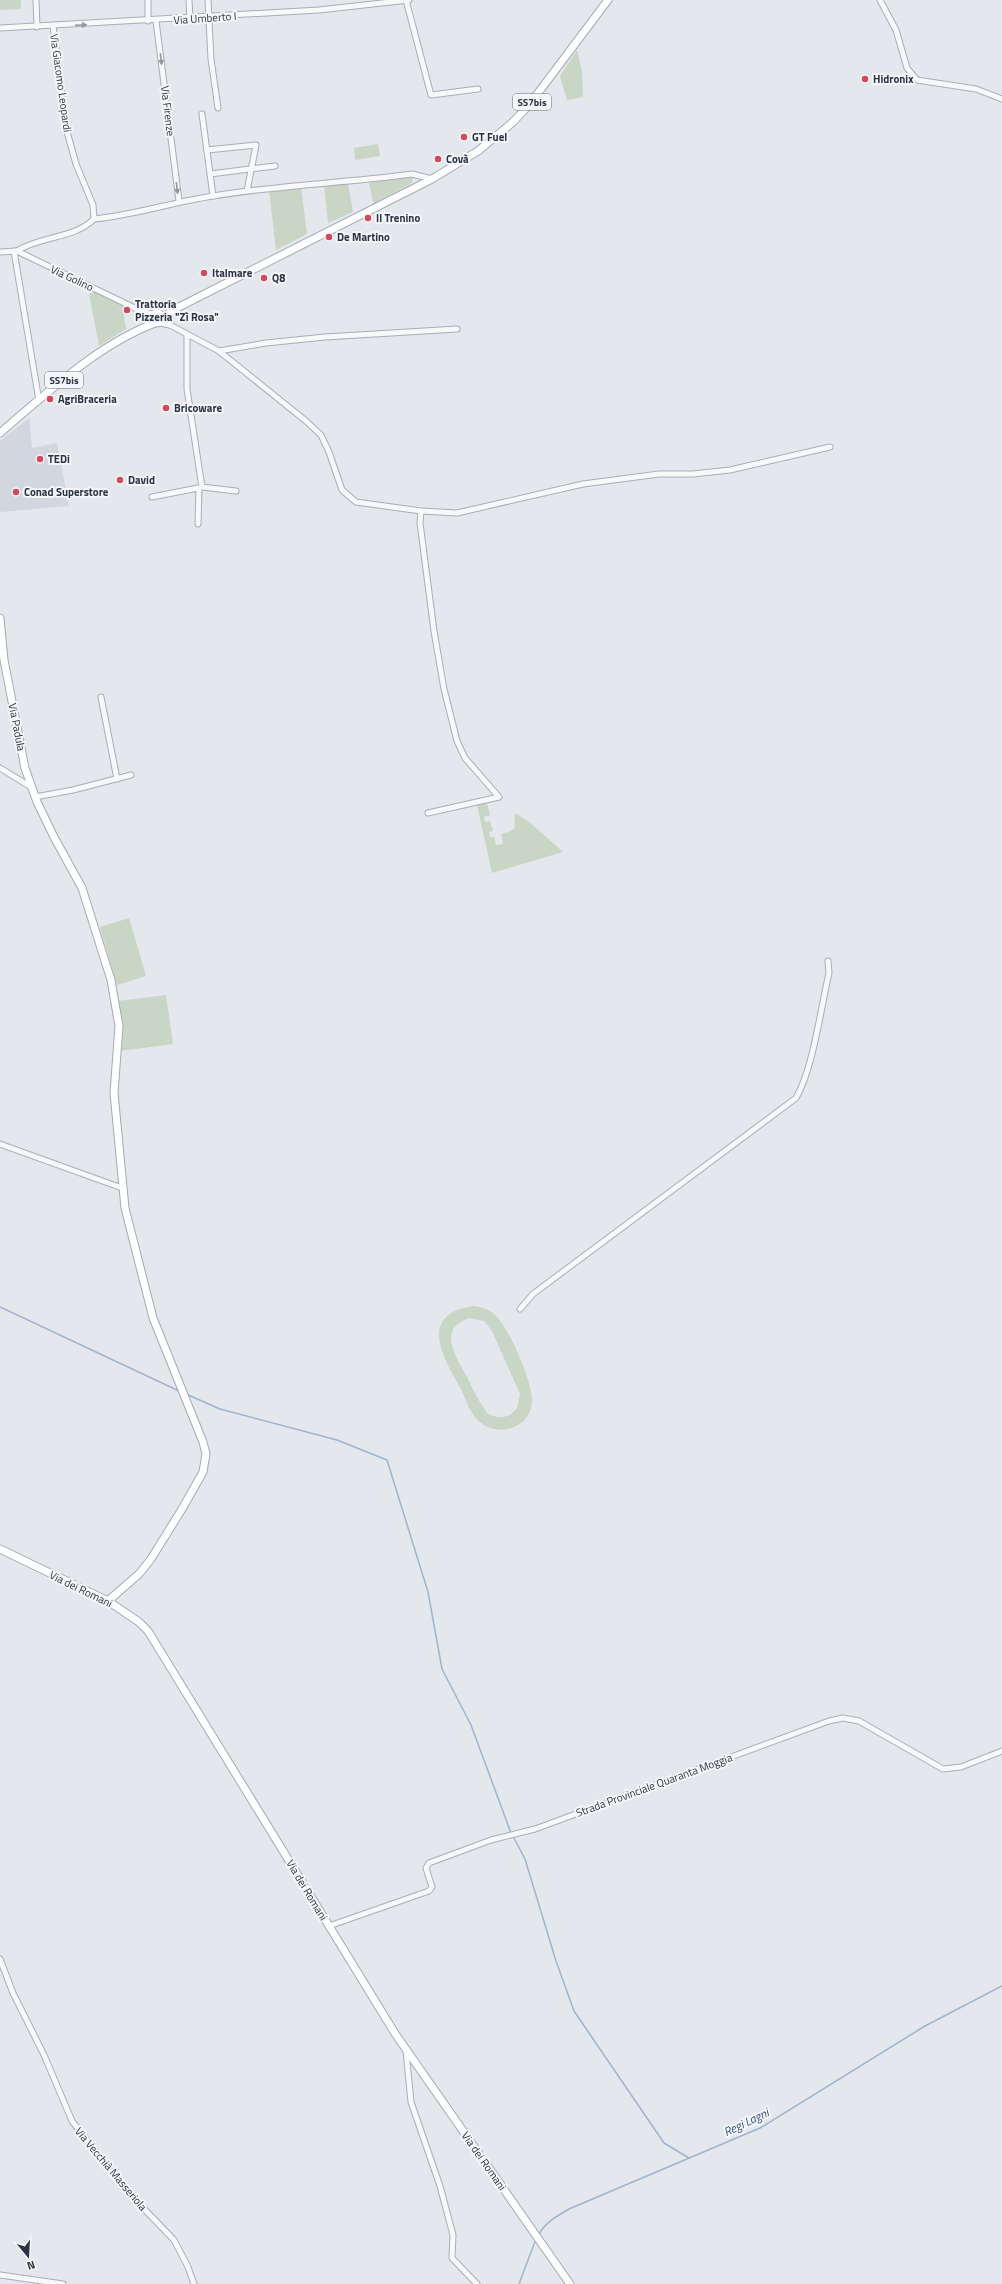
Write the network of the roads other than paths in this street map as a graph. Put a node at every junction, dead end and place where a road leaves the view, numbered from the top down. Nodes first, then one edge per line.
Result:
1 (36, 0) edge
2 (148, 0) edge
3 (189, 0) edge
4 (208, 0) edge
5 (407, 0) edge
6 (608, 0) edge
7 (880, 0) edge
8 (209, 17) junction
9 (190, 19) junction
10 (148, 21) junction
11 (156, 21) junction
12 (53, 26) junction
13 (37, 27) junction
14 (0, 28) edge
15 (478, 89) dead end
16 (1000, 98) edge
17 (218, 108) dead end
18 (202, 114) dead end
19 (207, 150) junction
20 (275, 166) dead end
21 (251, 169) junction
22 (210, 174) junction
23 (432, 179) junction
24 (247, 191) junction
25 (213, 196) junction
26 (179, 201) junction
27 (94, 219) junction
28 (15, 251) junction
29 (0, 252) edge
30 (173, 311) junction
31 (157, 318) junction
32 (170, 325) junction
33 (457, 329) dead end
34 (187, 334) junction
35 (219, 351) junction
36 (39, 401) junction
37 (0, 433) edge
38 (830, 448) dead end
39 (200, 488) junction
40 (236, 491) dead end
41 (152, 497) dead end
42 (421, 511) junction
43 (198, 524) dead end
44 (0, 618) edge
45 (101, 697) dead end
46 (0, 768) edge
47 (131, 775) dead end
48 (117, 779) junction
49 (31, 788) junction
50 (35, 797) junction
51 (428, 813) dead end
52 (828, 962) dead end
53 (0, 1144) edge
54 (122, 1188) junction
55 (520, 1309) dead end
56 (0, 1549) edge
57 (108, 1601) junction
58 (1002, 1751) edge
59 (329, 1926) junction
60 (0, 1959) edge
61 (406, 2051) junction
62 (0, 2275) edge
63 (63, 2284) edge
64 (194, 2284) edge
65 (477, 2284) edge
66 (570, 2284) edge

1 - 13 street
2 - 10 street
3 - 9 street
4 - 8 street
5 - 8 street, Via Umberto I
5 - 15 street
6 - 23 main road, SS7bis
7 - 16 street
8 - 9 street, Via Umberto I
8 - 17 street
9 - 11 street, Via Umberto I
10 - 11 street, Via Umberto I
12 -> 10 street, Via Umberto I
11 -> 26 street, Via Firenze
12 - 13 street, Via Umberto I
12 - 27 street, Via Giacomo Leopardi
13 - 14 street, Via Umberto I
18 - 19 street
19 - 21 street
19 - 22 street
20 - 21 street
21 - 22 street
21 - 24 street
22 - 25 street
23 - 24 street
23 - 30 main road, SS7bis
24 - 25 street
25 - 26 street
26 - 27 street
27 - 28 street
28 - 29 street, Via Golino
28 - 31 street, Via Golino
28 - 36 street
30 - 31 main road, SS7bis
30 - 32 street
31 - 32 street, Via Golino
31 - 36 main road, SS7bis
32 - 34 street, Via Golino
33 - 35 street
34 - 35 street, Via Golino
34 - 39 street
35 - 42 street, Via Golino
36 - 37 main road, SS7bis
38 - 42 street, Via Golino
39 - 40 street
39 - 41 street
39 - 43 street
42 - 51 street
44 - 49 main road, Via Padula
45 - 48 street
46 - 49 street
47 - 48 street
48 - 50 street
49 - 50 main road, Via Padula
50 - 54 main road, Via Padula
52 - 55 street
53 - 54 street
54 - 57 main road, Via Padula
56 - 57 main road, Via dei Romani
57 - 59 main road, Via dei Romani
58 - 59 street, Strada Provinciale Quaranta Moggia
59 - 61 main road, Via dei Romani
60 - 64 street, Via Vecchià Masseriola
61 - 65 street
61 - 66 main road, Via dei Romani
62 - 63 street

